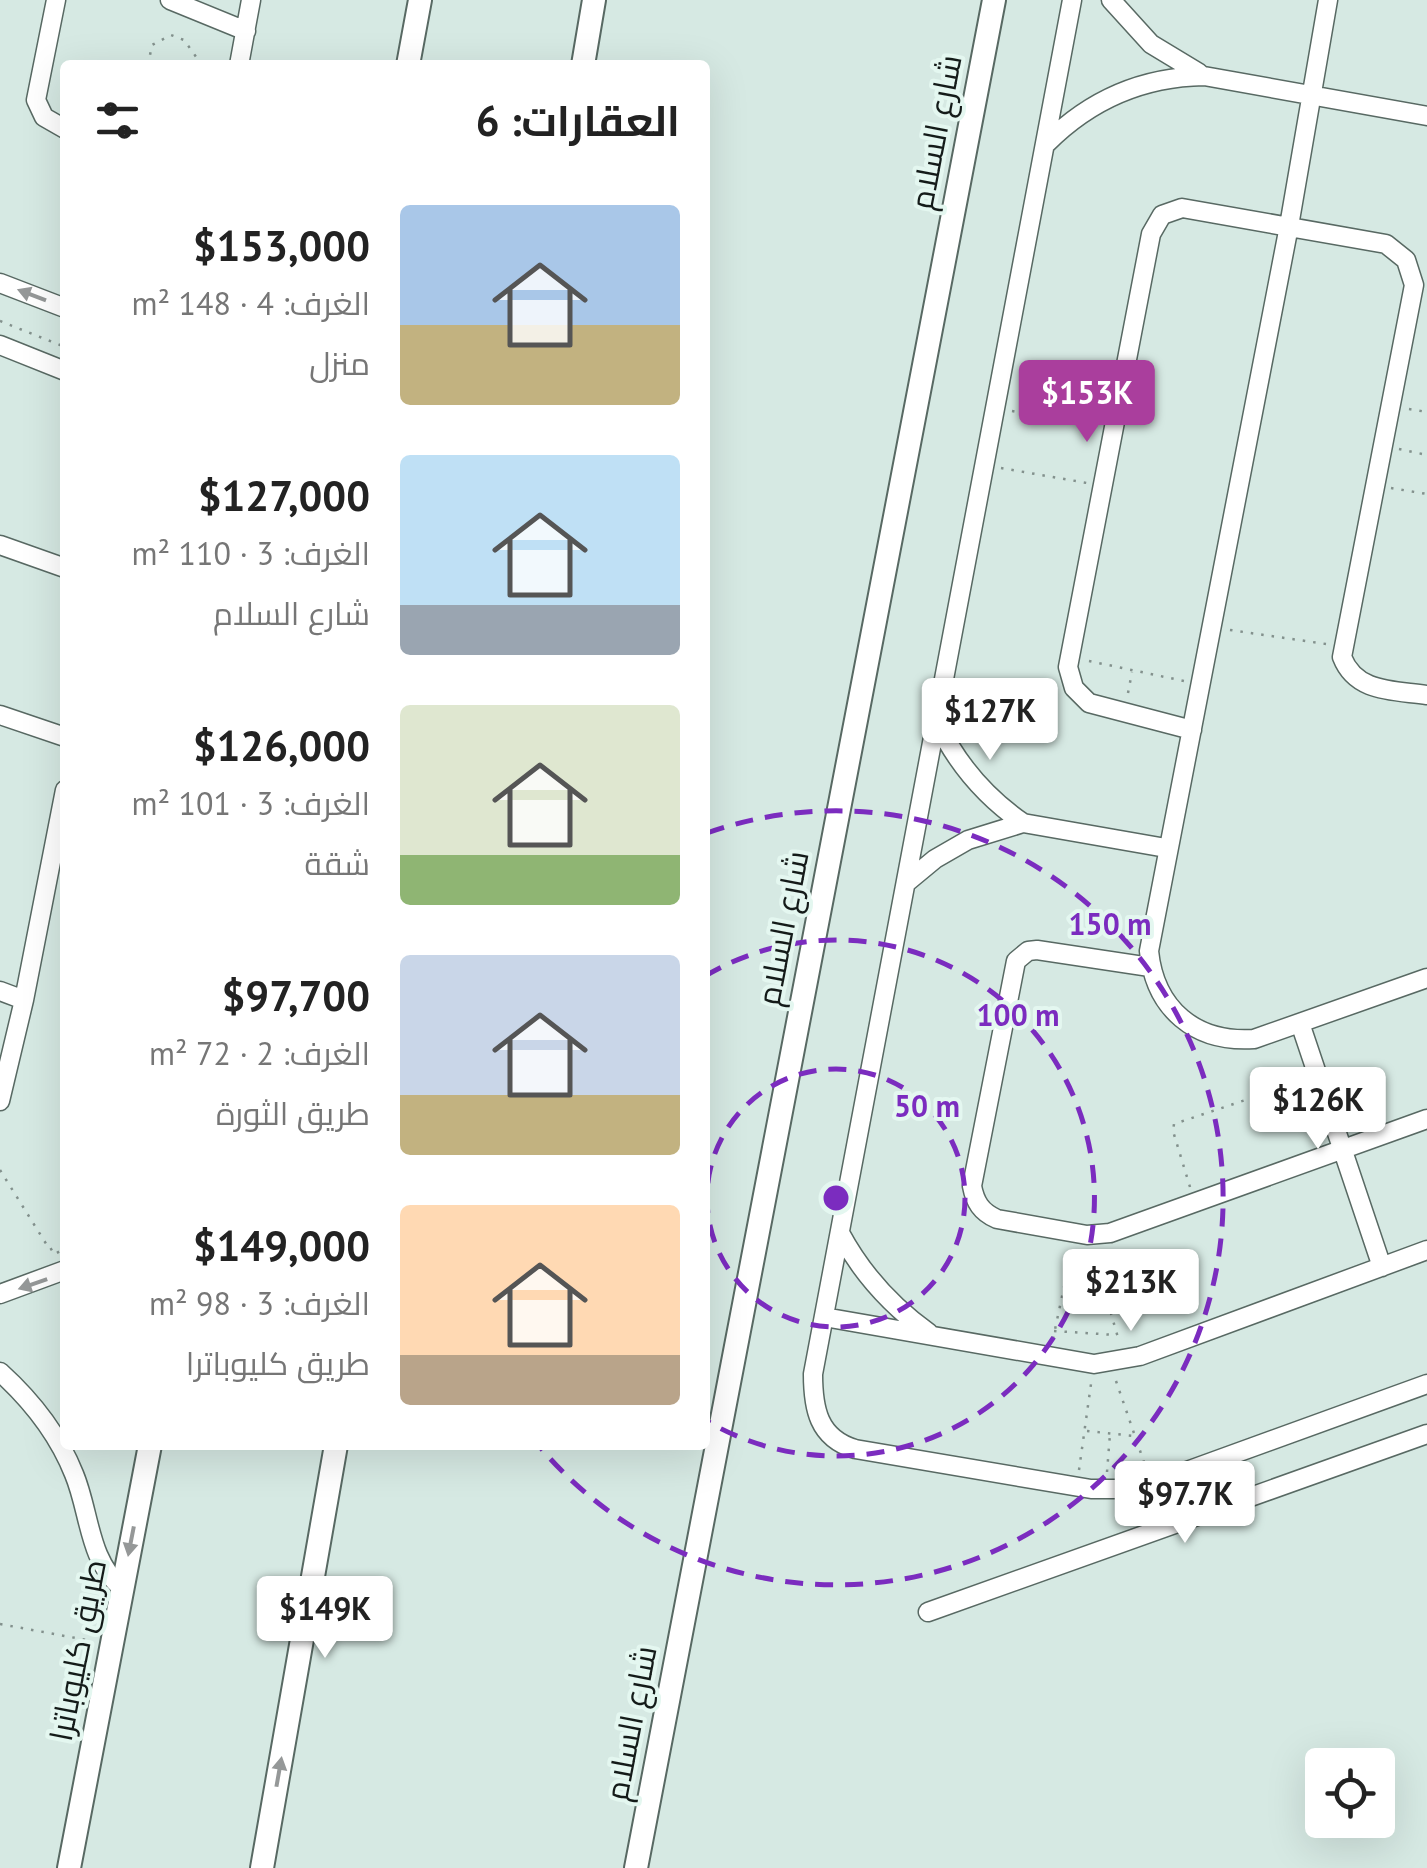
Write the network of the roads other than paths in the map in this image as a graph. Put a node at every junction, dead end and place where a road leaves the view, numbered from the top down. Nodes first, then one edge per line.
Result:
1 (56, 0) edge
2 (170, 0) edge
3 (252, 0) edge
4 (420, 0) edge
5 (594, 0) edge
6 (994, 0) edge
7 (1072, 0) edge
8 (1111, 0) edge
9 (1328, 0) edge
10 (246, 30) junction
11 (410, 54) edge
12 (240, 60) edge
13 (583, 60) edge
14 (1204, 76) junction
15 (1310, 94) junction
16 (1427, 116) edge
17 (60, 126) edge
18 (1047, 143) junction
19 (1288, 226) junction
20 (0, 283) edge
21 (60, 306) edge
22 (0, 346) edge
23 (60, 368) edge
24 (0, 545) edge
25 (60, 566) edge
26 (1427, 694) edge
27 (0, 715) edge
28 (936, 720) junction
29 (1192, 730) junction
30 (60, 735) edge
31 (60, 816) edge
32 (1022, 823) junction
33 (1166, 848) junction
34 (906, 883) junction
35 (1150, 967) junction
36 (1427, 978) edge
37 (0, 991) edge
38 (24, 1000) junction
39 (1300, 1023) junction
40 (0, 1101) edge
41 (1427, 1119) edge
42 (1342, 1150) junction
43 (840, 1233) junction
44 (1427, 1250) edge
45 (1382, 1267) junction
46 (60, 1269) edge
47 (0, 1294) edge
48 (824, 1316) junction
49 (933, 1336) junction
50 (0, 1372) edge
51 (1427, 1384) edge
52 (1427, 1434) edge
53 (60, 1445) edge
54 (63, 1450) edge
55 (149, 1450) edge
56 (335, 1450) edge
57 (122, 1588) junction
58 (928, 1612) dead end
59 (68, 1868) edge
60 (262, 1868) edge
61 (636, 1868) edge

1 - 17 street
2 - 10 street
3 - 10 street
4 - 11 main road
5 - 13 main road
6 - 61 main road, شارع السلام
7 - 18 street
8 - 14 street
9 - 15 street
10 - 12 street
14 - 15 street
14 - 18 street
15 - 16 street
15 - 19 street
18 - 28 street
19 - 26 street
19 - 29 street
19 - 29 street
21 -> 20 street
22 - 23 street
24 - 25 street
27 - 30 street
28 - 32 street
28 - 34 street
29 - 33 street
31 - 38 street
32 - 33 street
32 - 34 street
33 - 35 street
34 - 43 street
35 - 39 street
35 - 42 street
36 - 39 street
37 - 38 street
38 - 40 street
39 - 42 street
41 - 42 street
42 - 45 street
43 - 48 street
43 - 49 street
44 - 45 street
45 - 49 street
46 -> 47 street
48 - 49 street
48 - 51 street
50 - 53 street
52 - 58 street
54 - 57 street
55 -> 57 main road, طريق كليوباترا
60 -> 56 main road
57 - 59 main road, طريق كليوباترا

